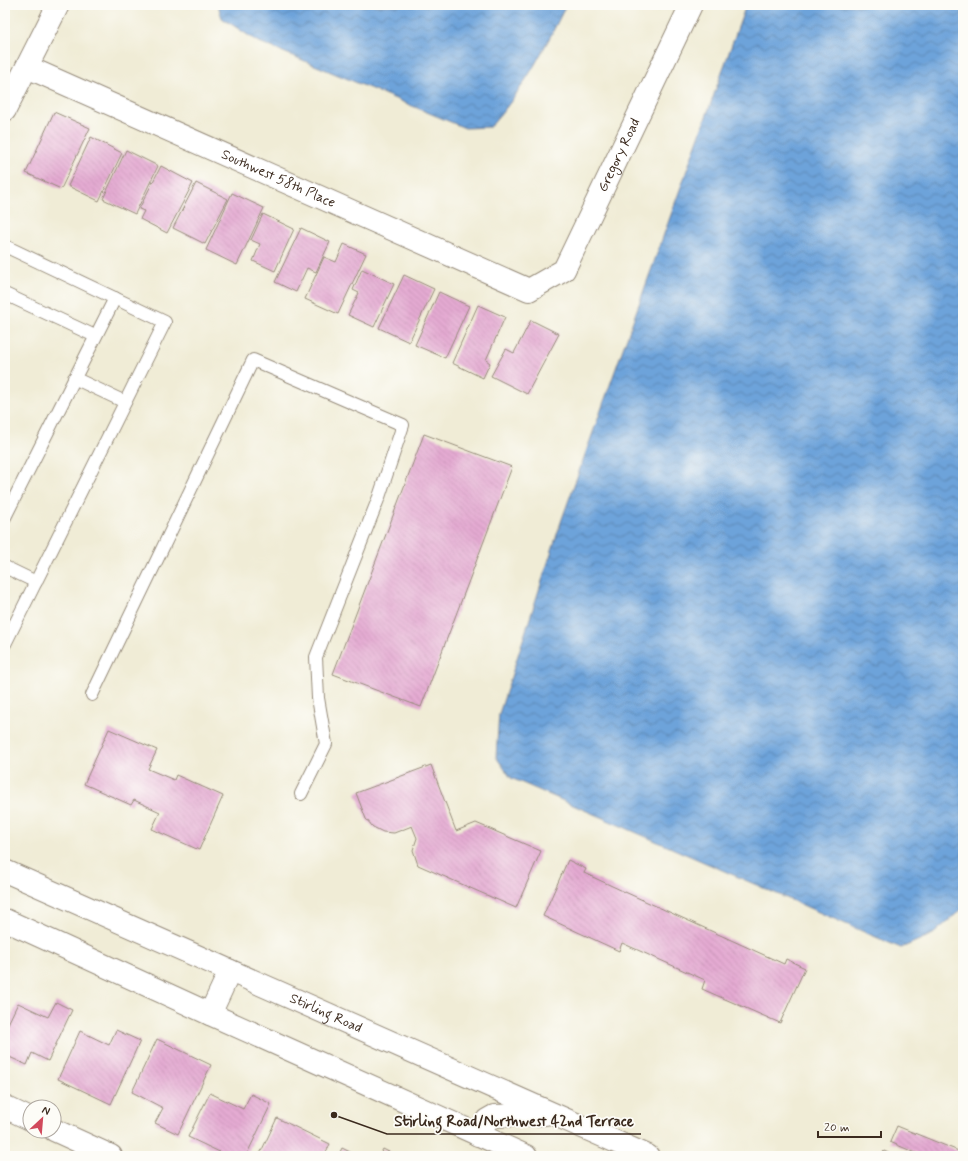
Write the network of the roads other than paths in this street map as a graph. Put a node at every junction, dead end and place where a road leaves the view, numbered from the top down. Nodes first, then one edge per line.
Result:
1 (58, 5) edge
2 (691, 5) edge
3 (27, 67) junction
4 (5, 110) edge
5 (5, 246) edge
6 (529, 290) joint
7 (6, 298) edge
8 (115, 298) junction
9 (95, 336) junction
10 (74, 378) junction
11 (125, 402) junction
12 (5, 518) edge
13 (5, 567) edge
14 (36, 582) junction
15 (5, 644) edge
16 (92, 695) dead end
17 (301, 794) dead end
18 (5, 870) edge
19 (5, 920) edge
20 (230, 970) junction
21 (210, 1014) junction
22 (5, 1107) edge
23 (552, 1114) junction
24 (22, 1115) edge
25 (62, 1134) edge
26 (478, 1135) junction
27 (111, 1156) edge
28 (526, 1156) edge
29 (648, 1156) edge

1 - 3 main road
2 - 6 main road, Gregory Road
3 - 4 main road
3 - 6 main road, Southwest 58th Place
5 - 8 lane
7 - 9 lane
8 - 9 lane
8 - 11 lane
9 - 10 lane
10 - 11 lane
10 - 12 lane
11 - 14 lane
13 - 14 lane
14 - 15 lane
16 - 17 lane
18 - 20 main road, Stirling Road
19 - 21 main road
20 - 21 main road
20 - 23 main road, Stirling Road
21 - 26 main road
22 - 24 main road
23 - 26 main road
23 - 29 main road, Stirling Road
25 - 27 main road
26 - 28 main road

